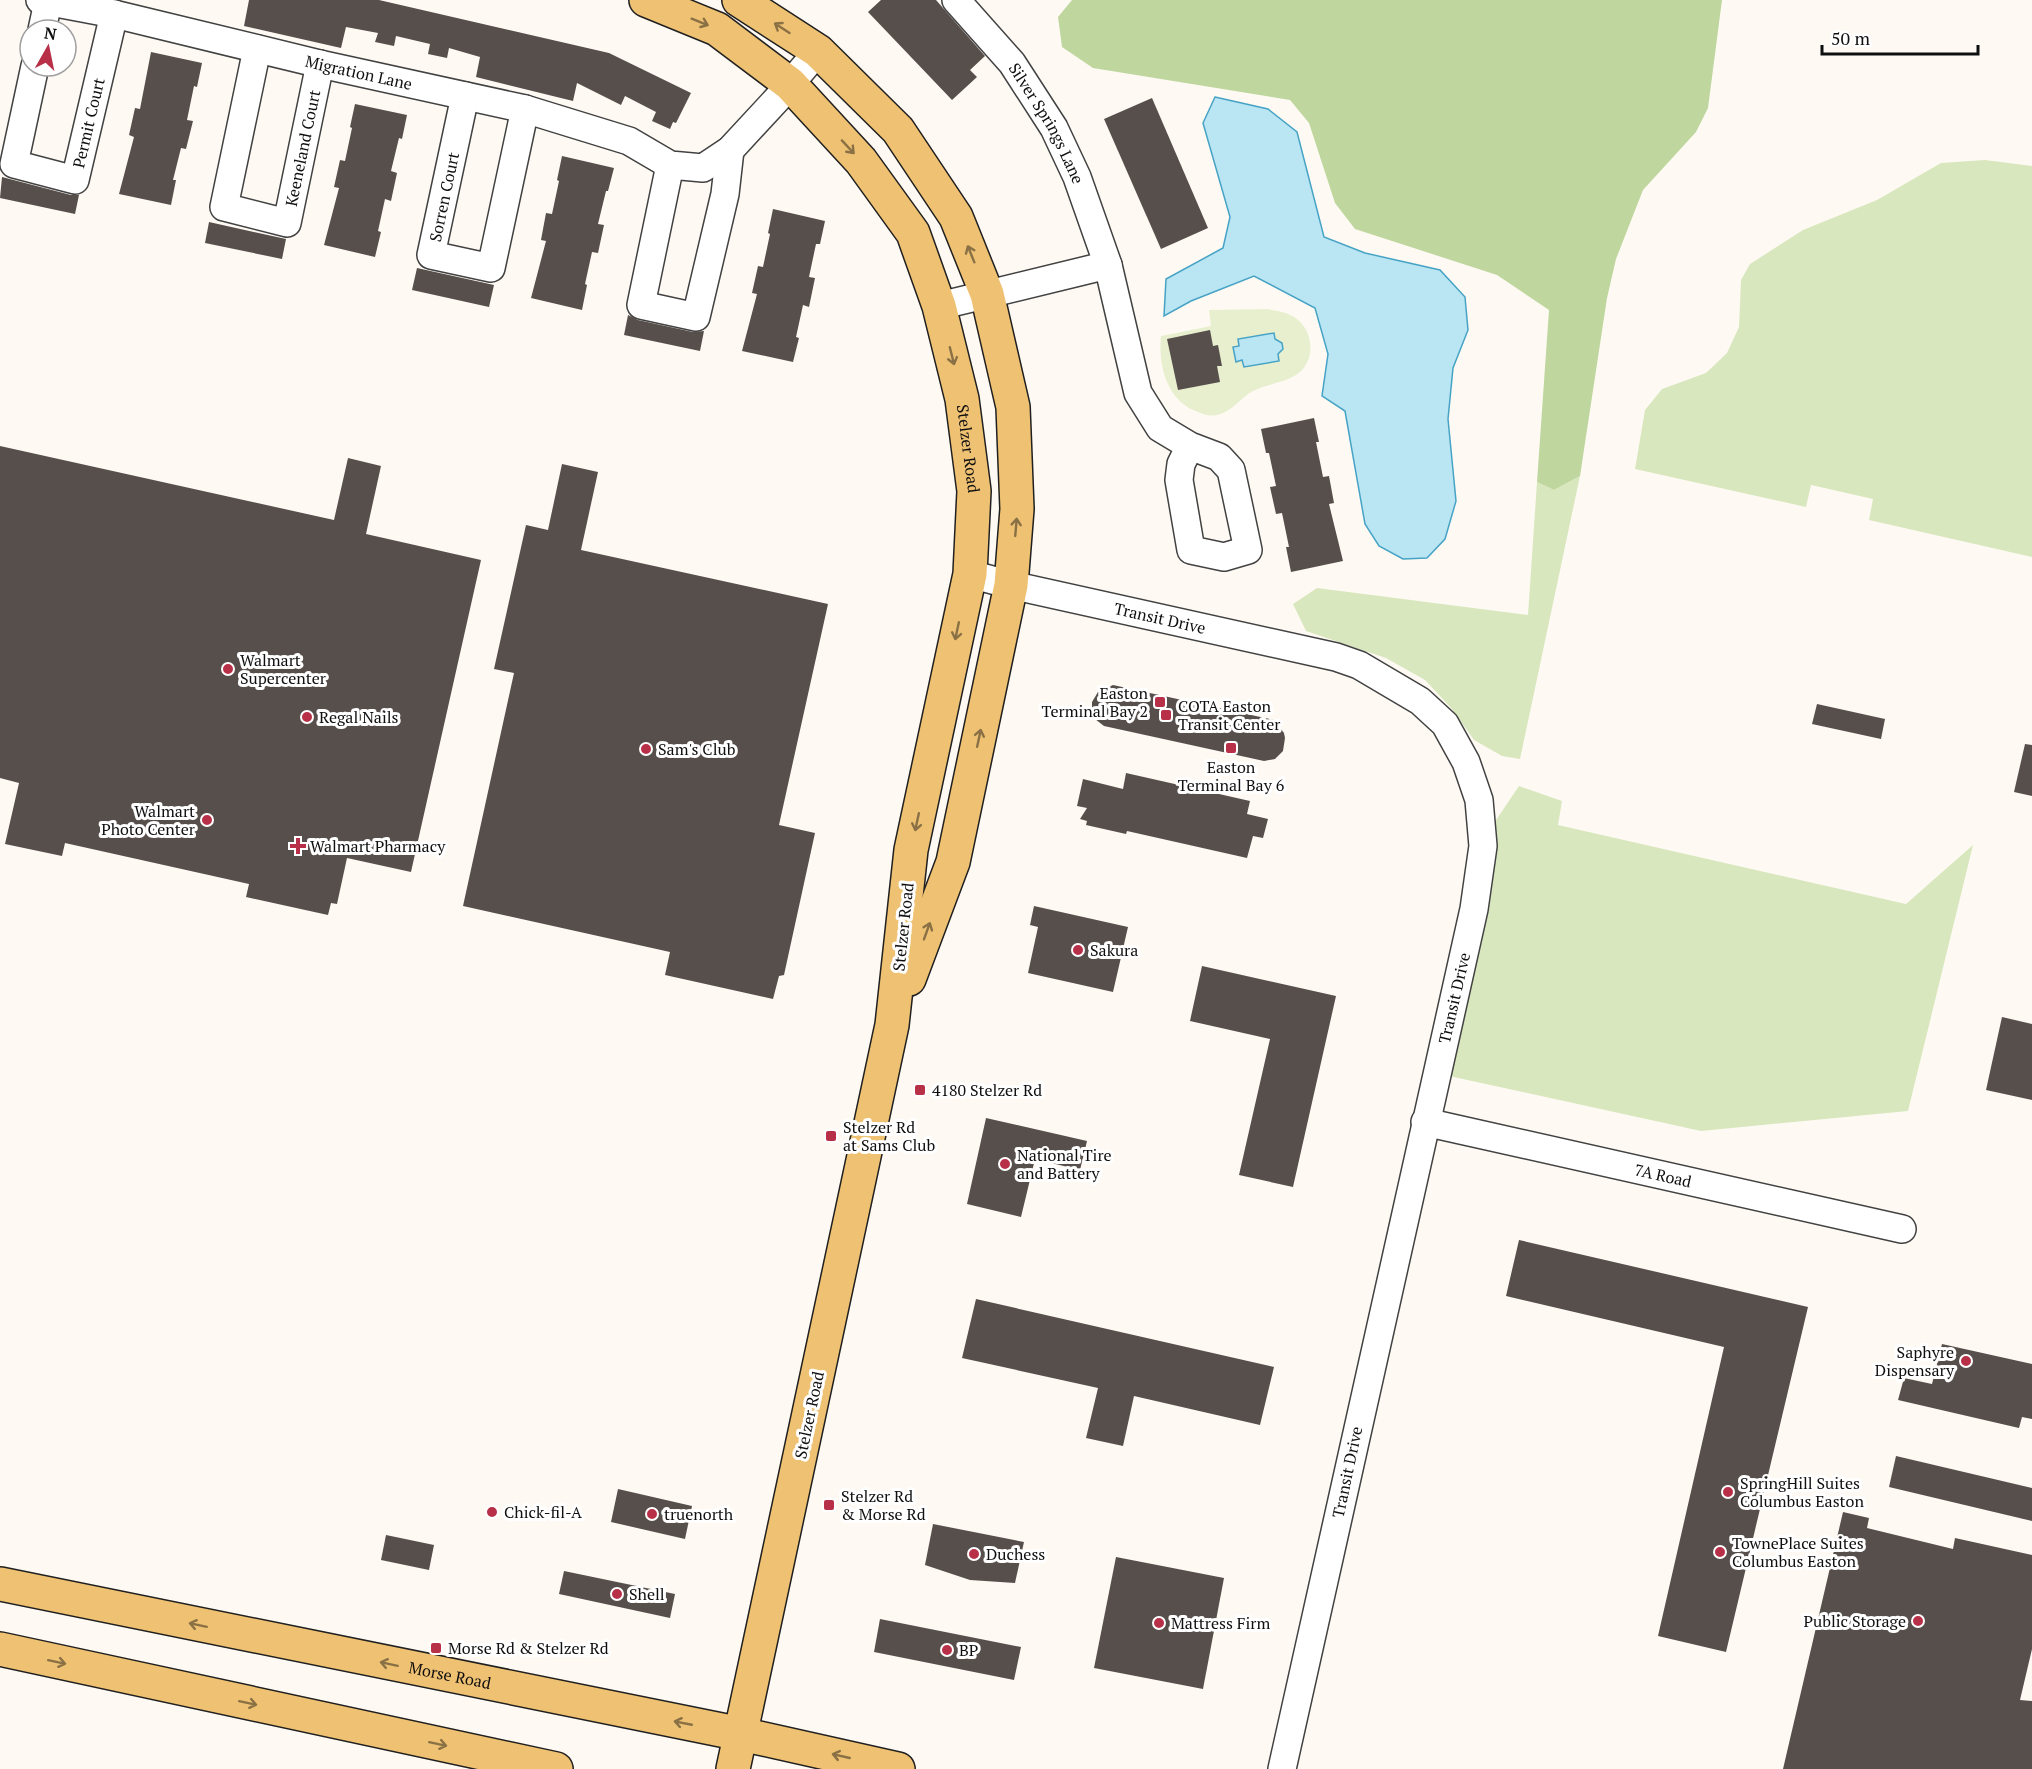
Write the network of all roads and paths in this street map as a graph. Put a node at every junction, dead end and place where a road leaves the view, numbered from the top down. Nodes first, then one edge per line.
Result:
1 (646, 0) edge
2 (739, 0) edge
3 (956, 0) edge
4 (44, 1) edge
5 (114, 14) junction
6 (43, 18) edge
7 (257, 49) junction
8 (818, 51) junction
9 (320, 64) junction
10 (32, 78) edge
11 (790, 84) junction
12 (465, 96) junction
13 (525, 109) junction
14 (730, 150) junction
15 (670, 165) junction
16 (1108, 265) junction
17 (987, 294) junction
18 (939, 306) junction
19 (1190, 446) dead end
20 (969, 574) junction
21 (1011, 585) junction
22 (892, 1025) junction
23 (1425, 1122) junction
24 (1902, 1229) dead end
25 (0, 1584) edge
26 (0, 1649) edge
27 (741, 1734) junction
28 (556, 1769) edge
29 (733, 1769) edge
30 (898, 1769) edge
31 (1282, 1769) edge

1 -> 11 main road, Stelzer Road
8 -> 2 main road, Stelzer Road
3 - 16 street, Silver Springs Lane
4 - 5 street, Migration Lane
4 - 6 street
5 - 7 street, Migration Lane
5 - 10 street, Permit Court
7 - 9 street, Migration Lane
7 - 9 street, Keeneland Court
8 - 11 street, Migration Lane
17 -> 8 main road, Stelzer Road
9 - 12 street, Migration Lane
11 - 14 street, Migration Lane
11 -> 18 main road, Stelzer Road
12 - 13 street, Migration Lane
12 - 13 street, Sorren Court
13 - 15 street, Migration Lane
14 - 15 street, Migration Lane
14 - 15 street
16 - 17 street
16 - 19 street, Silver Springs Lane
17 - 18 street
21 -> 17 main road, Stelzer Road
18 -> 20 main road, Stelzer Road
20 - 21 street, Transit Drive
20 -> 22 main road, Stelzer Road
22 -> 21 main road, Stelzer Road
21 - 23 street, Transit Drive
22 - 27 main road, Stelzer Road
23 - 24 street, 7A Road
23 - 31 street, Transit Drive
27 -> 25 main road, Morse Road
26 -> 28 main road
27 - 29 main road, Stelzer Road
30 -> 27 main road, Morse Road

